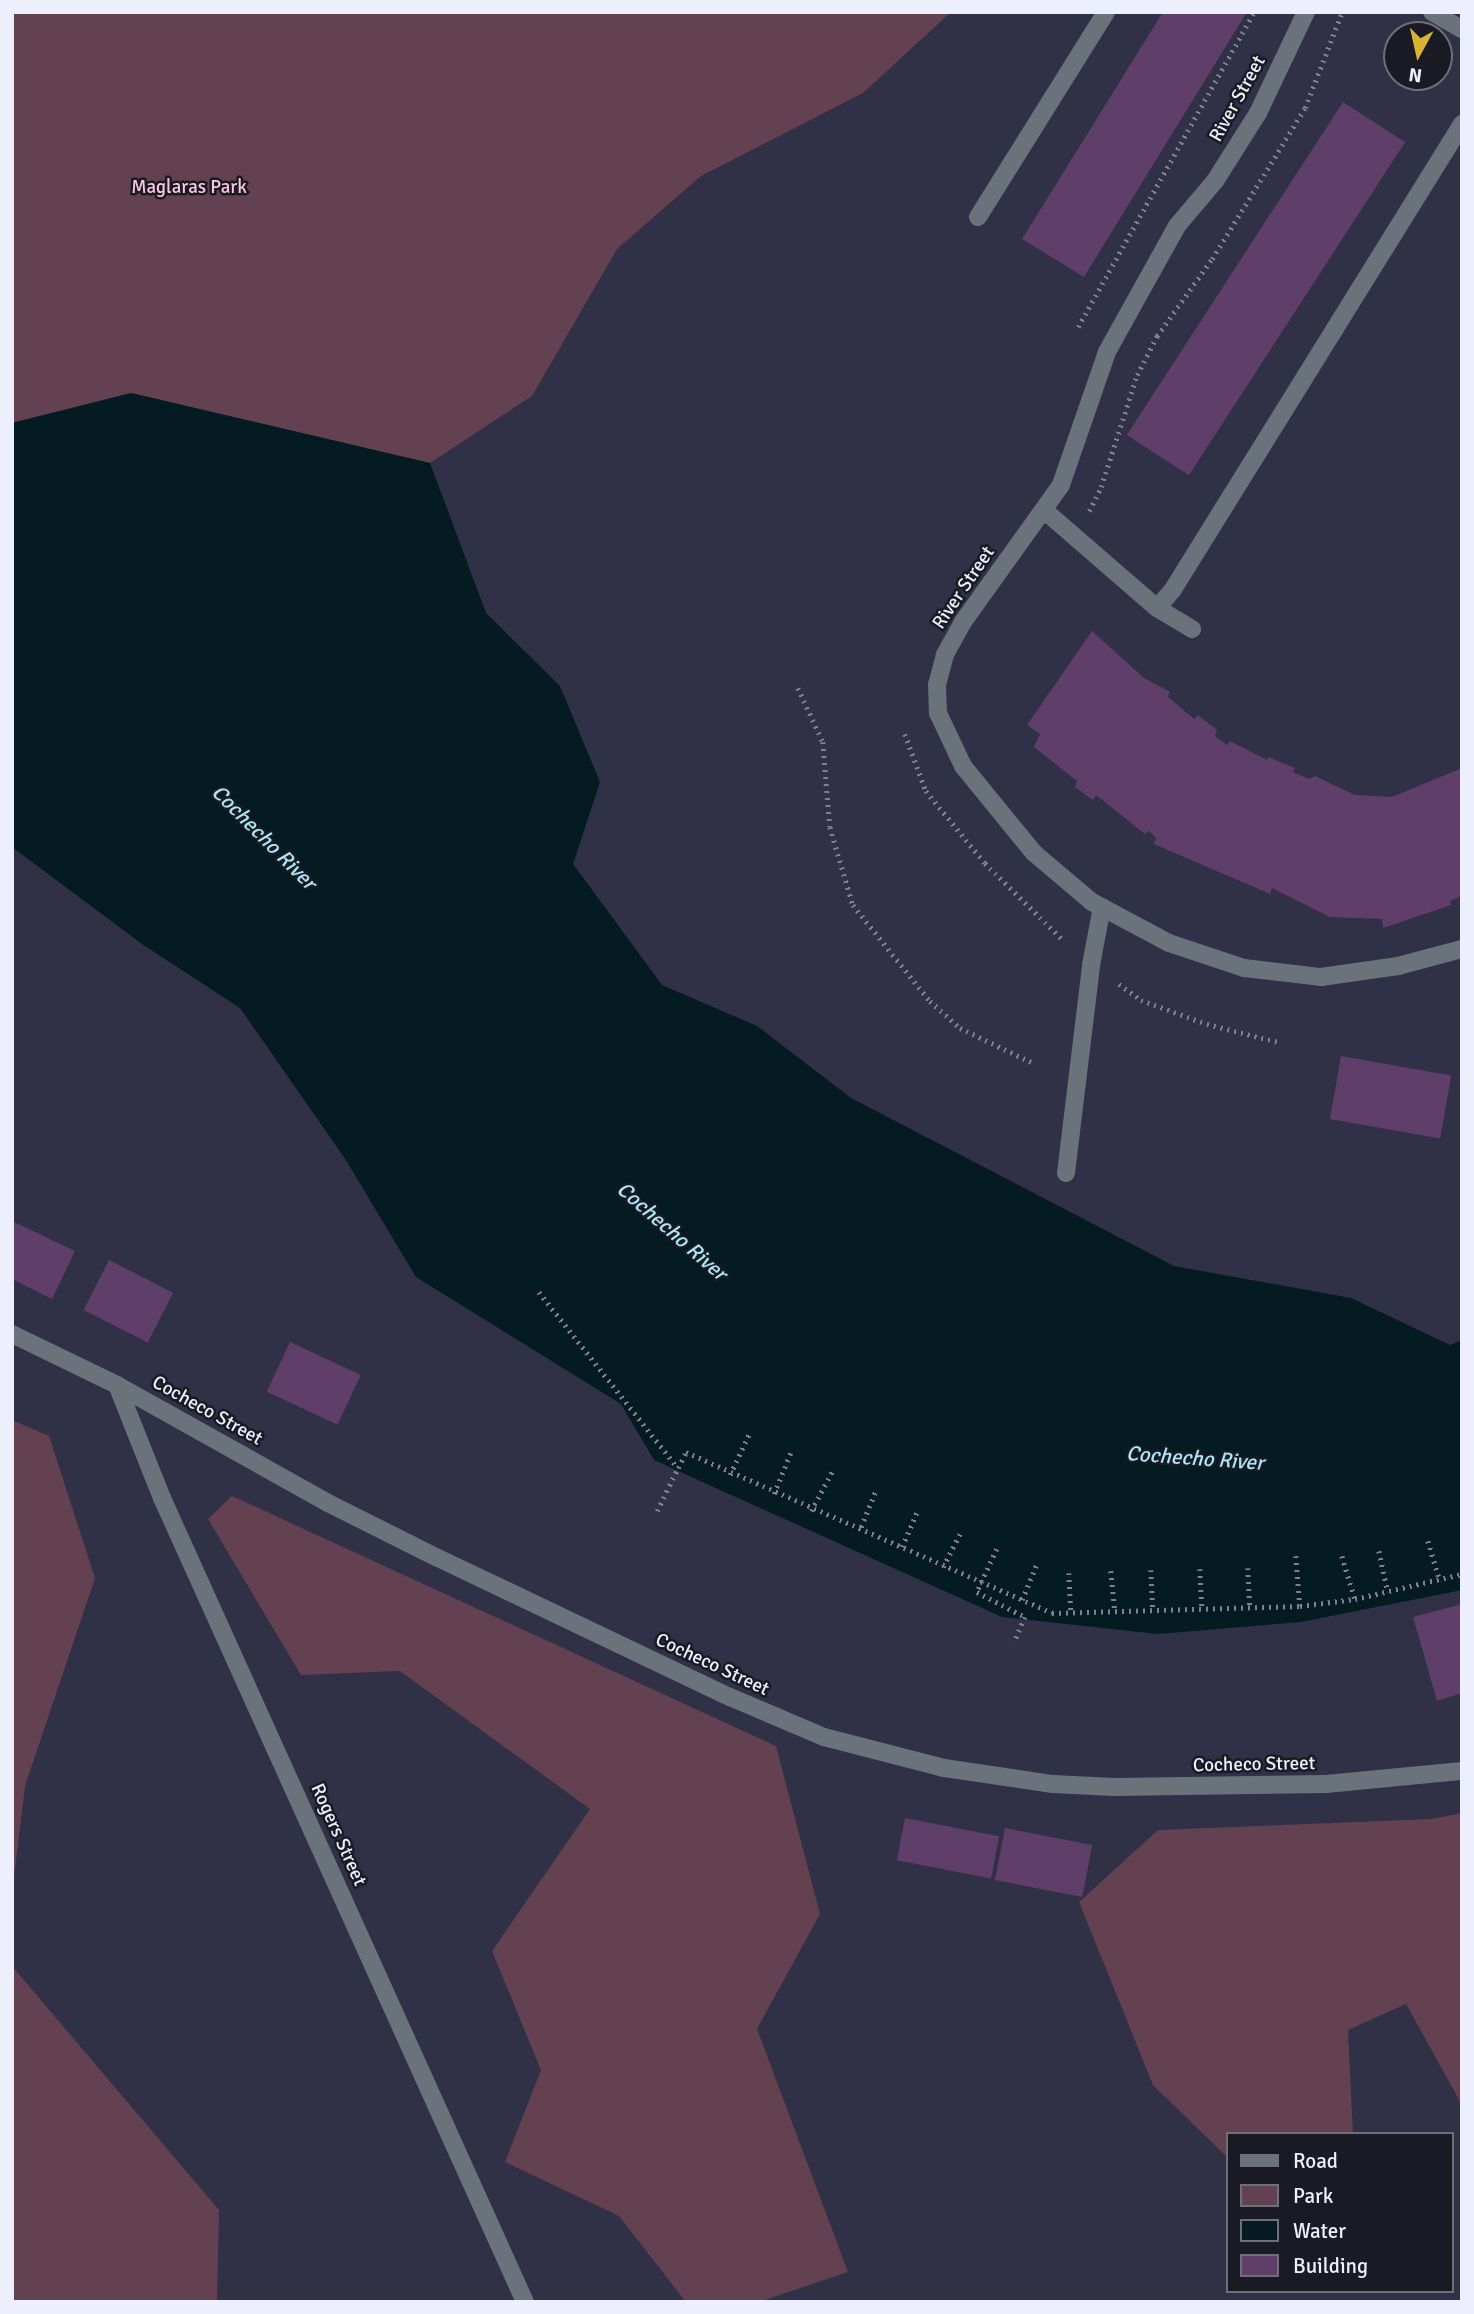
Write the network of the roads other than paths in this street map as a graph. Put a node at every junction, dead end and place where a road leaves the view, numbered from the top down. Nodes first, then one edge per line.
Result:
1 (1106, 12) edge
2 (1306, 12) edge
3 (1432, 12) edge
4 (1462, 29) edge
5 (1462, 124) edge
6 (978, 217) dead end
7 (1045, 512) junction
8 (1157, 608) junction
9 (1192, 629) dead end
10 (1102, 907) junction
11 (1462, 950) edge
12 (1066, 1173) dead end
13 (12, 1334) edge
14 (117, 1385) junction
15 (1462, 1771) edge
16 (524, 2302) edge

1 - 6 street
2 - 7 street, River Street
3 - 4 street
5 - 8 street
7 - 8 street
7 - 10 street, River Street
8 - 9 street
10 - 11 street, River Street
10 - 12 street
13 - 14 street, Cocheco Street
14 - 15 street, Cocheco Street
14 - 16 street, Rogers Street

